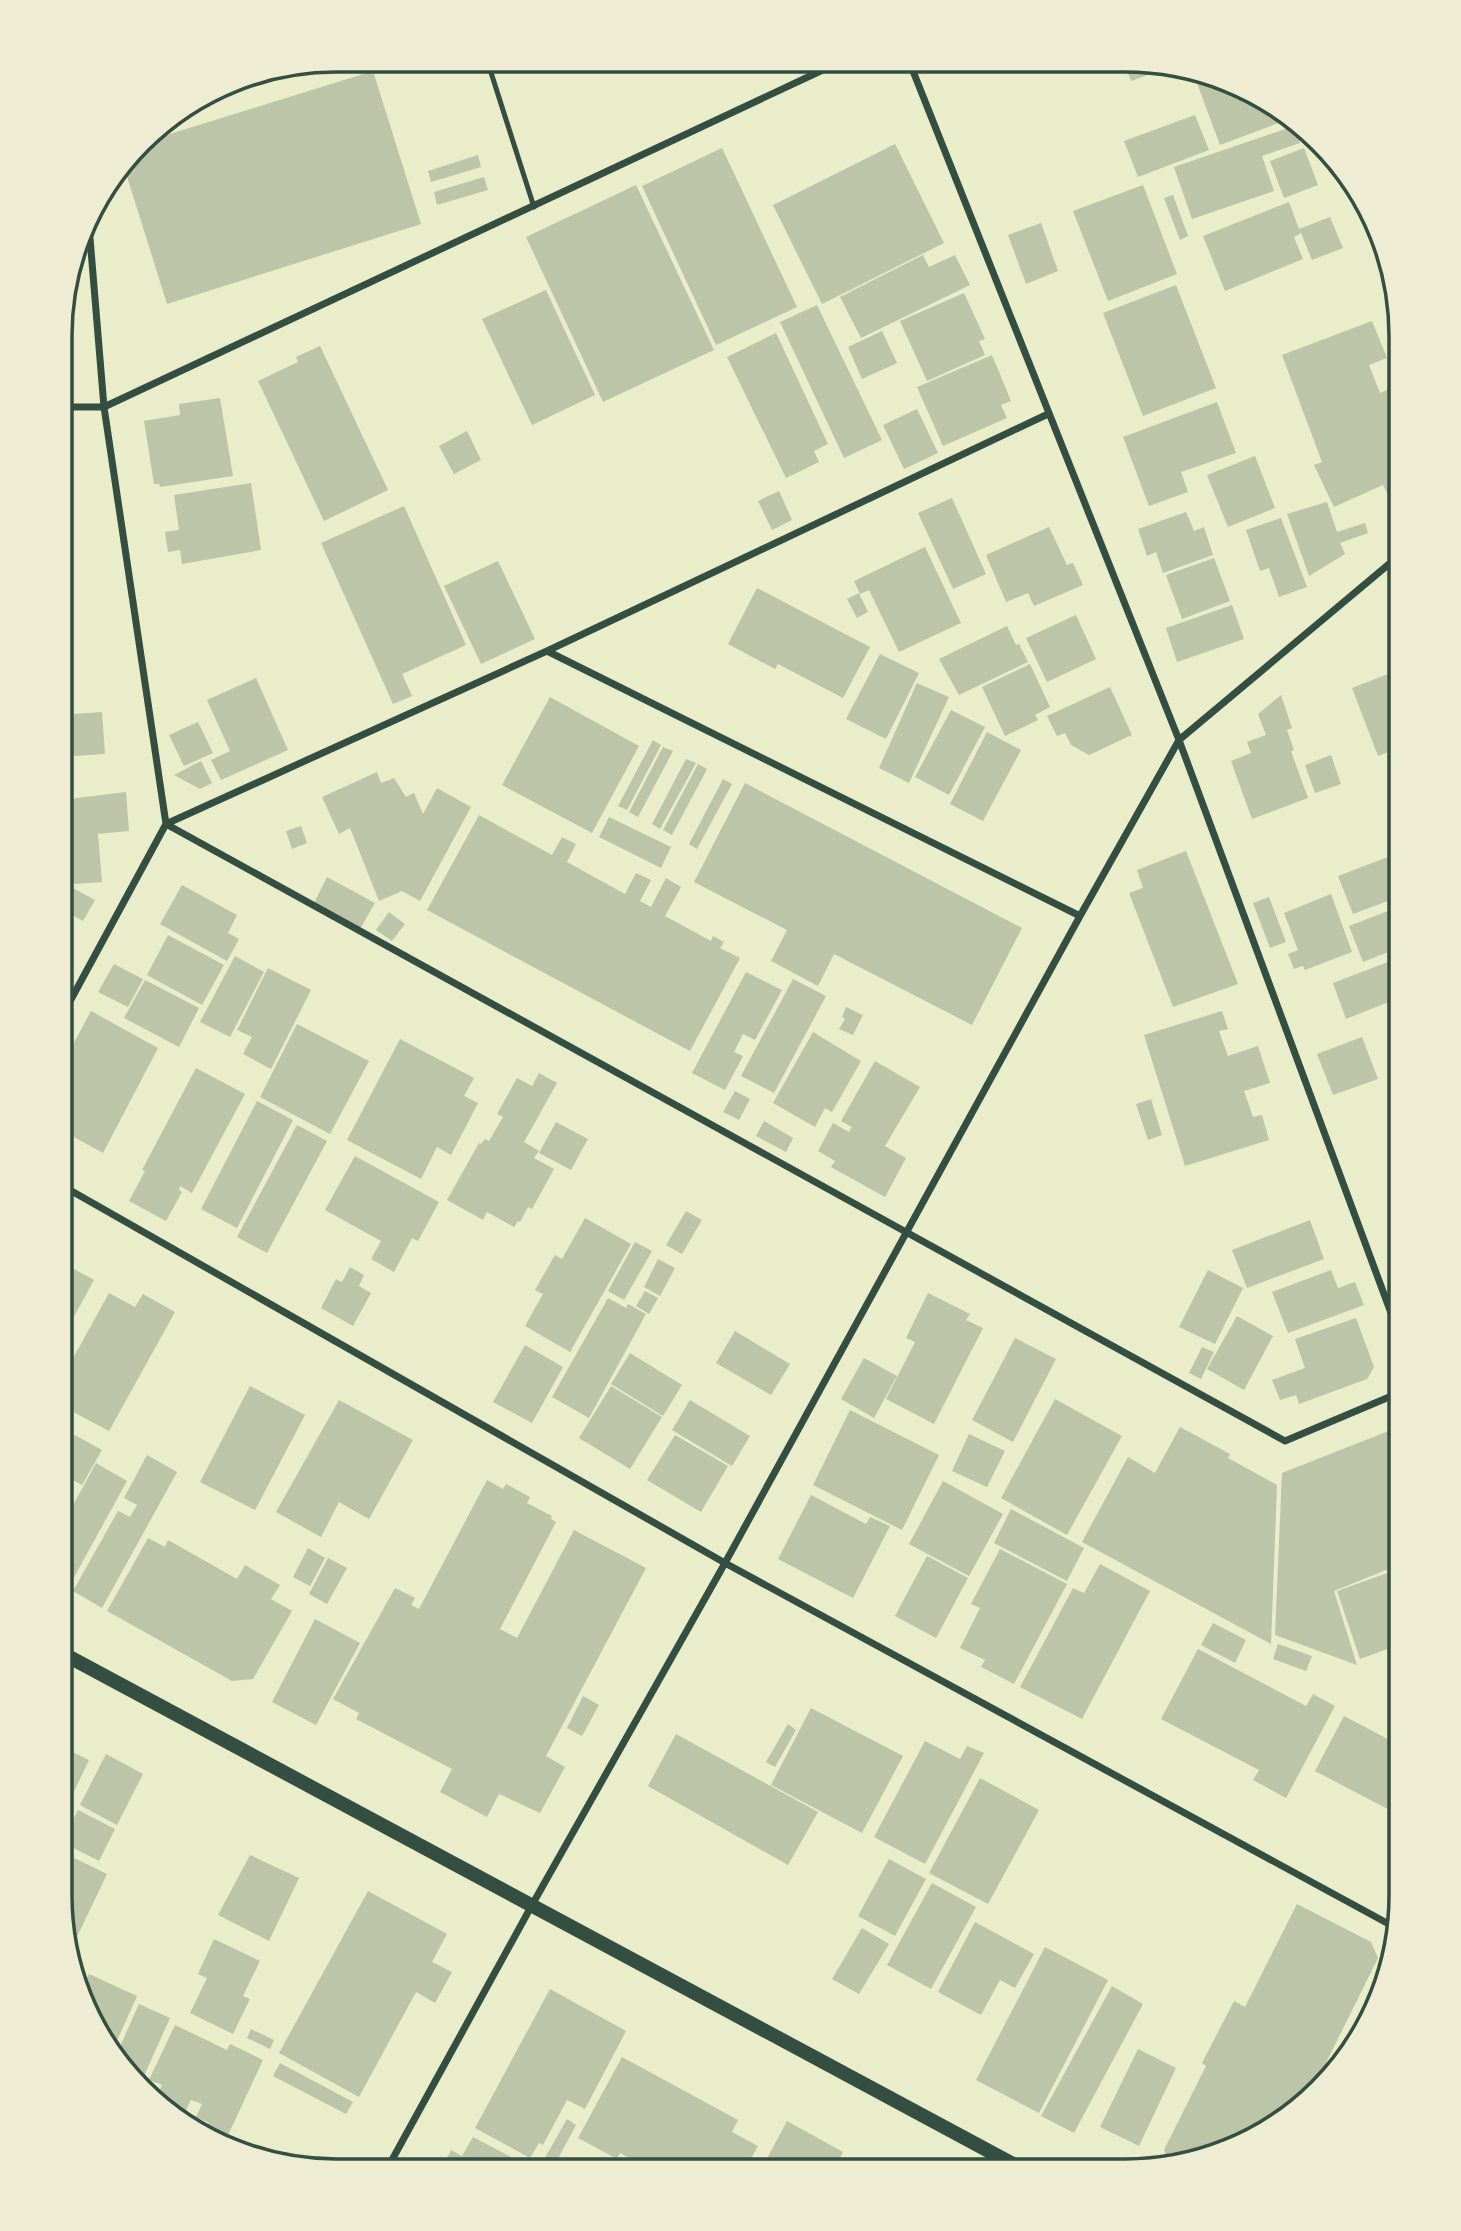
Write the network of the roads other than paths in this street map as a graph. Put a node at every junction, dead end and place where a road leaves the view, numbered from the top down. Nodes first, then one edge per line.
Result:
1 (491, 72) edge
2 (819, 72) edge
3 (913, 72) edge
4 (534, 206) junction
5 (90, 239) edge
6 (72, 407) edge
7 (104, 407) junction
8 (1048, 414) junction
9 (1389, 564) edge
10 (547, 652) junction
11 (1180, 740) junction
12 (166, 824) junction
13 (1080, 916) junction
14 (72, 998) edge
15 (72, 1191) edge
16 (906, 1234) junction
17 (1389, 1307) edge
18 (1389, 1397) edge
19 (725, 1563) junction
20 (72, 1658) edge
21 (532, 1905) junction
22 (1388, 1923) edge
23 (392, 2159) edge
24 (1004, 2159) edge

1 - 4 lane
2 - 4 street
3 - 8 street
4 - 7 street
5 - 7 street
6 - 7 street
7 - 12 street
8 - 10 street
8 - 11 street
9 - 11 street
10 - 12 street
10 - 13 street
11 - 13 street
11 - 17 street
12 - 14 street
12 - 16 street
13 - 16 street
15 - 19 street
16 - 18 street
16 - 19 street
19 - 21 street
19 - 22 street
20 - 21 main road
21 - 23 street
21 - 24 main road

